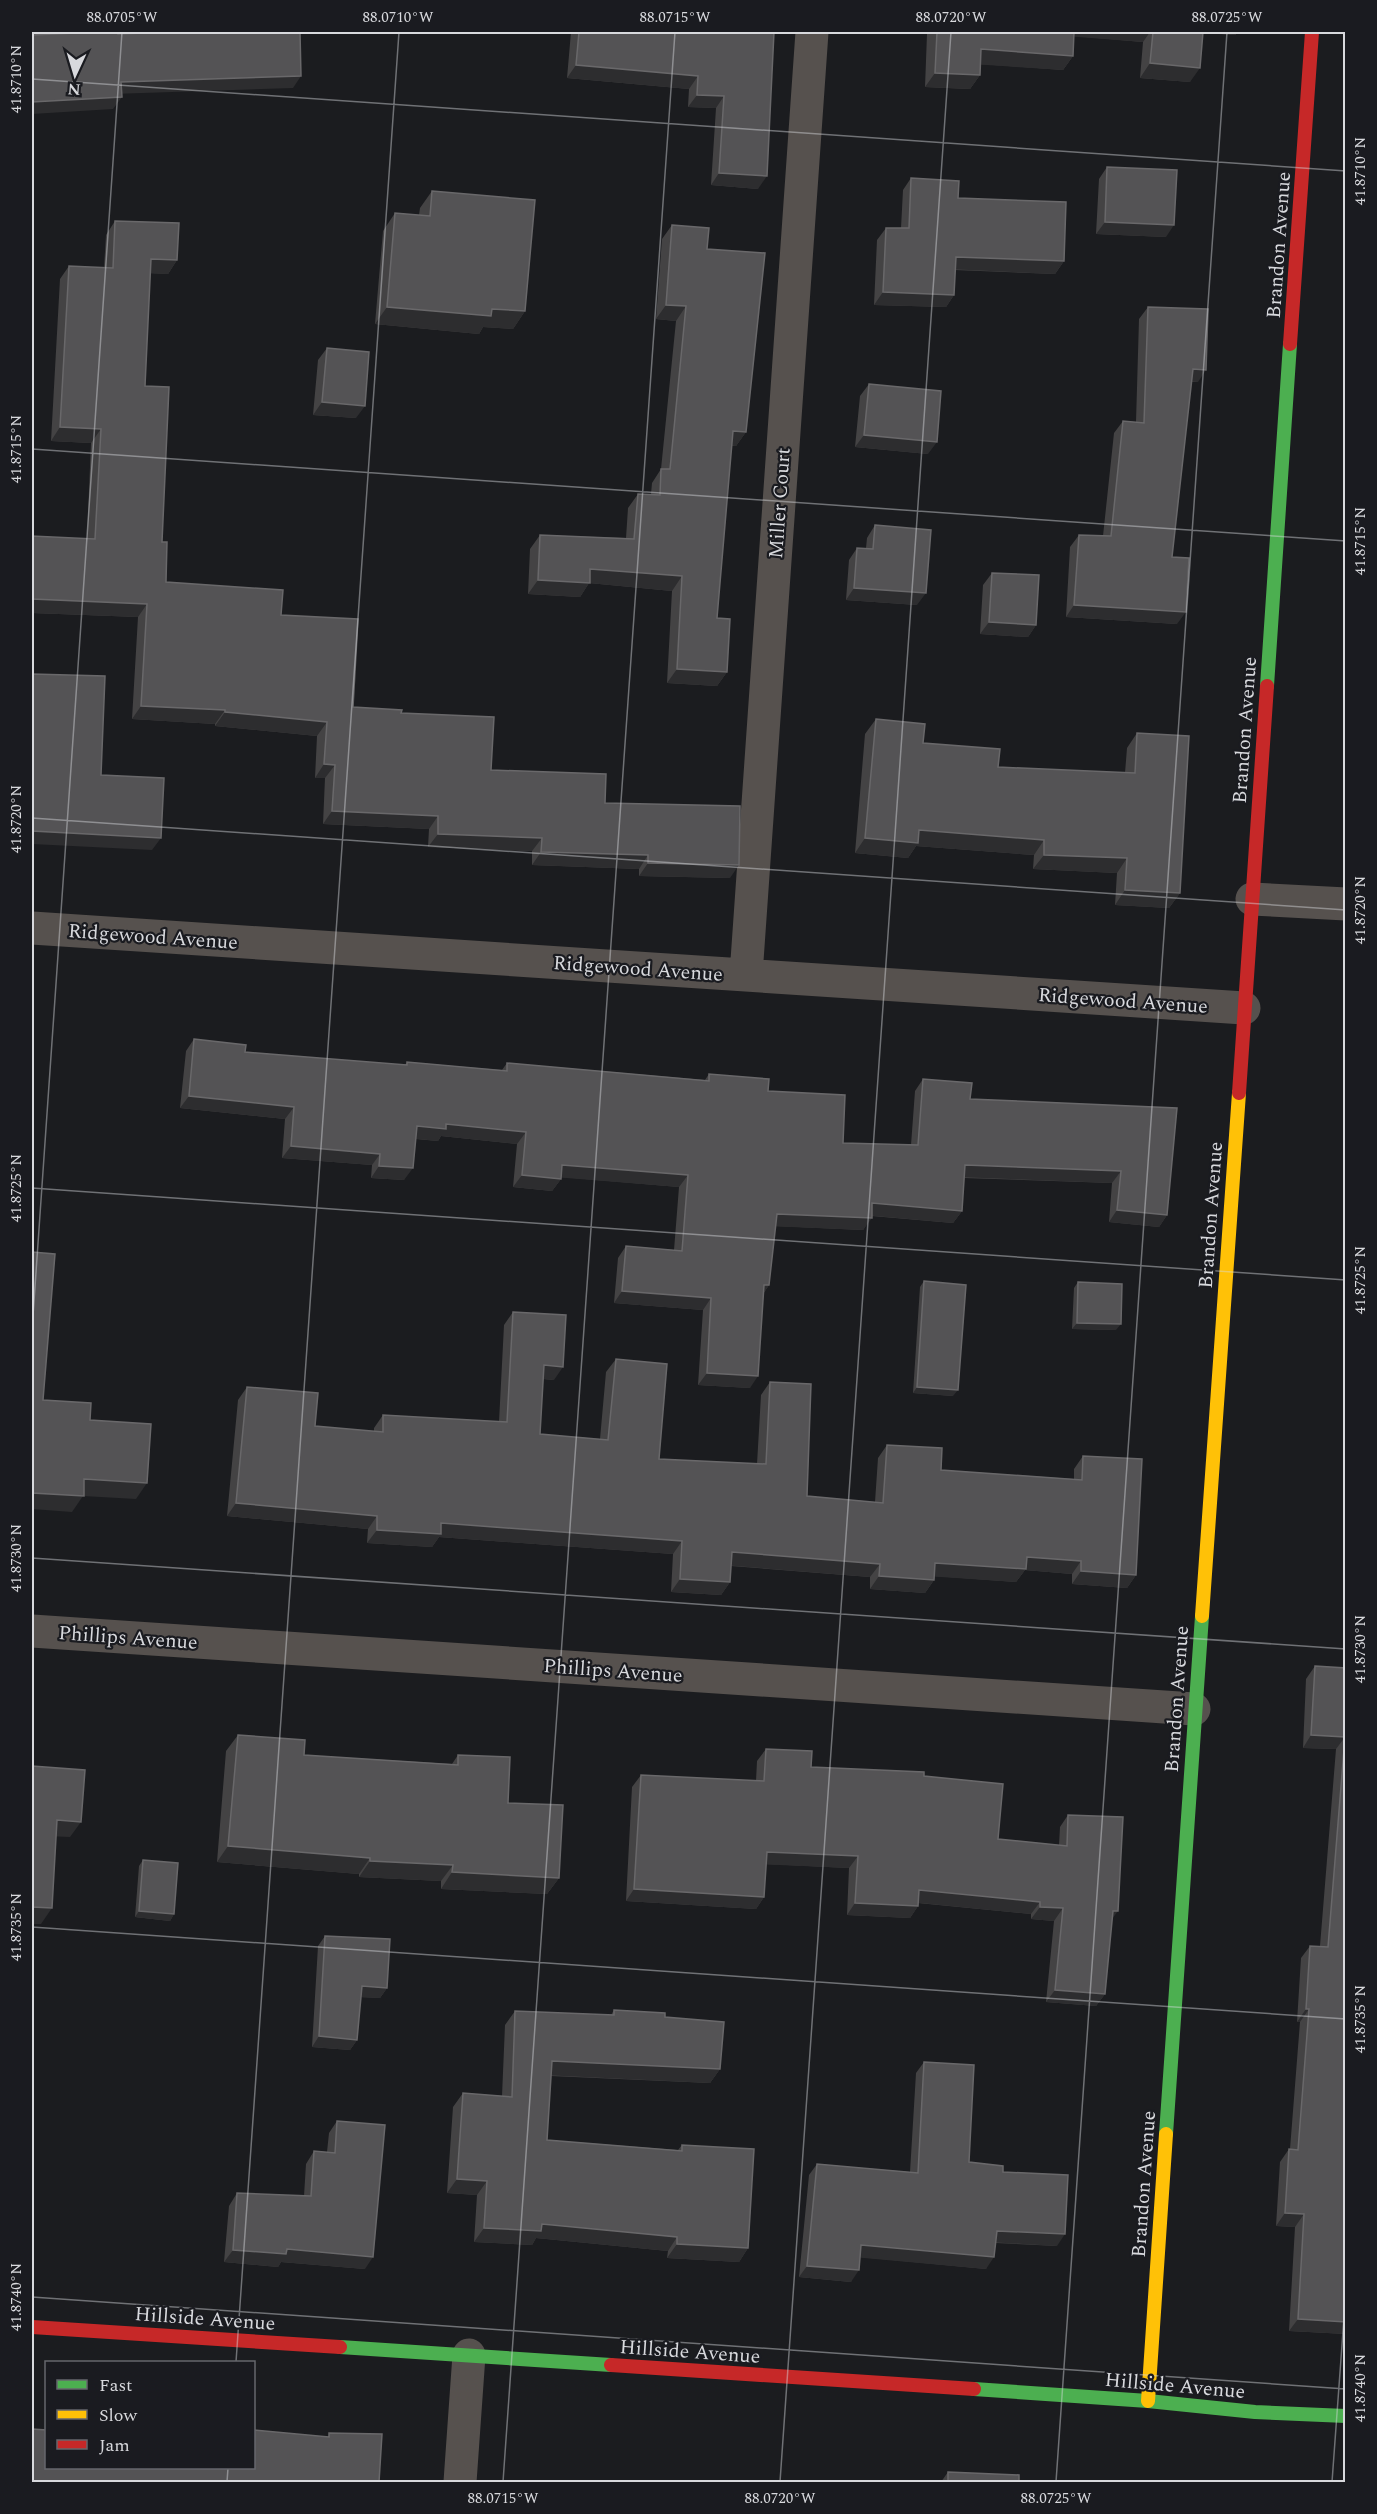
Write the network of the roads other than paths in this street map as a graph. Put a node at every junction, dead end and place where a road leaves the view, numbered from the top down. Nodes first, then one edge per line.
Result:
1 (812, 32) edge
2 (1312, 32) edge
3 (1252, 899) junction
4 (1346, 904) edge
5 (32, 928) edge
6 (746, 975) junction
7 (1244, 1008) junction
8 (32, 1631) edge
9 (1194, 1709) junction
10 (32, 2326) edge
11 (469, 2355) junction
12 (1148, 2401) junction
13 (1346, 2416) edge
14 (460, 2482) edge

1 - 6 street, Miller Court
2 - 3 street, Brandon Avenue
3 - 4 street
3 - 7 street, Brandon Avenue
5 - 6 street, Ridgewood Avenue
6 - 7 street, Ridgewood Avenue
7 - 9 street, Brandon Avenue
8 - 9 street, Phillips Avenue
9 - 12 street, Brandon Avenue
10 - 11 street, Hillside Avenue
11 - 12 street, Hillside Avenue
11 - 14 street
12 - 13 street, Hillside Avenue

